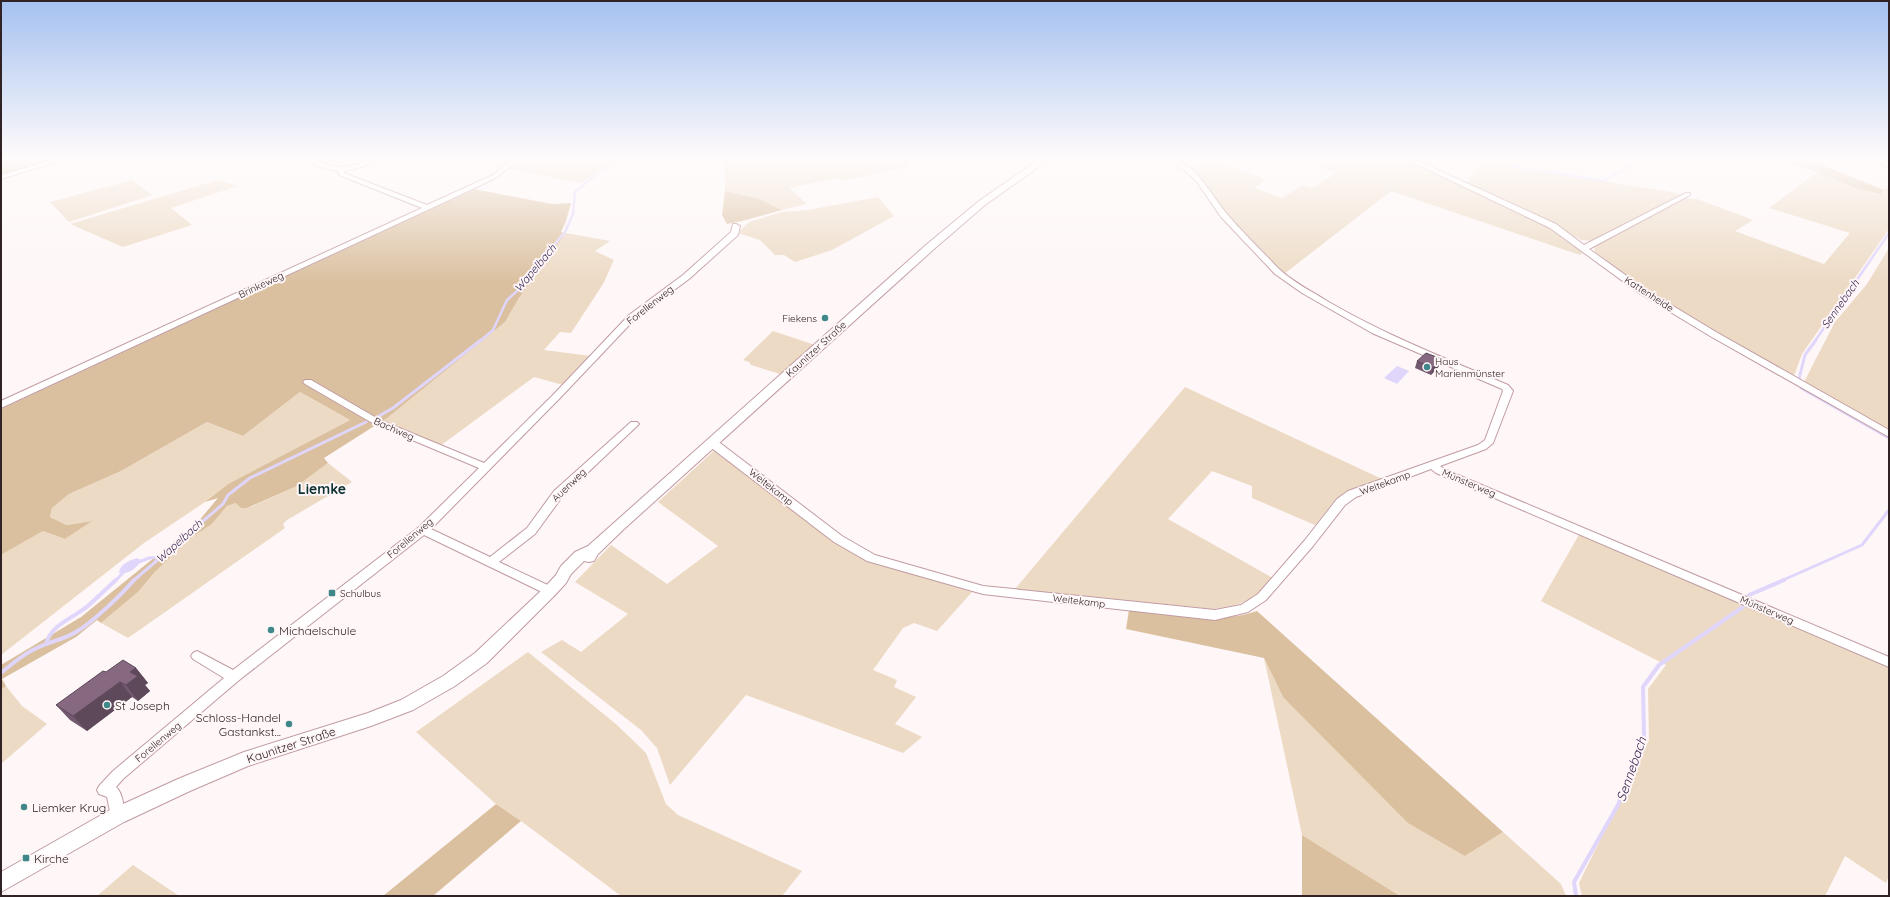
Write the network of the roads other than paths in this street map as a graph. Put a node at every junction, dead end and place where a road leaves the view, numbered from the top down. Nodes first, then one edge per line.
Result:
1 (407, 200) edge
2 (445, 200) edge
3 (987, 200) edge
4 (1213, 200) edge
5 (1500, 200) edge
6 (1677, 200) edge
7 (428, 208) junction
8 (736, 226) dead end
9 (1585, 248) junction
10 (308, 382) dead end
11 (1, 405) edge
12 (634, 424) dead end
13 (1889, 434) edge
14 (710, 443) junction
15 (1433, 466) junction
16 (484, 467) junction
17 (423, 530) junction
18 (490, 564) junction
19 (556, 585) junction
20 (197, 656) dead end
21 (1889, 662) edge
22 (234, 677) junction
23 (117, 816) junction
24 (1, 883) edge

1 - 7 street
2 - 7 street, Brinkeweg
3 - 14 street, Kaunitzer Straße
4 - 15 street, Münsterweg
5 - 9 street, Kattenheide
6 - 9 street
7 - 11 street, Brinkeweg
8 - 16 street, Forellenweg
9 - 13 street, Kattenheide
10 - 16 street, Bachweg
12 - 18 street, Auenweg
14 - 15 street, Weitekamp
14 - 19 street, Kaunitzer Straße
15 - 21 street, Münsterweg
16 - 17 street, Forellenweg
17 - 18 street
17 - 22 street, Forellenweg
18 - 19 street
19 - 23 street, Kaunitzer Straße
20 - 22 street
22 - 23 street, Forellenweg
23 - 24 street, Kaunitzer Straße

